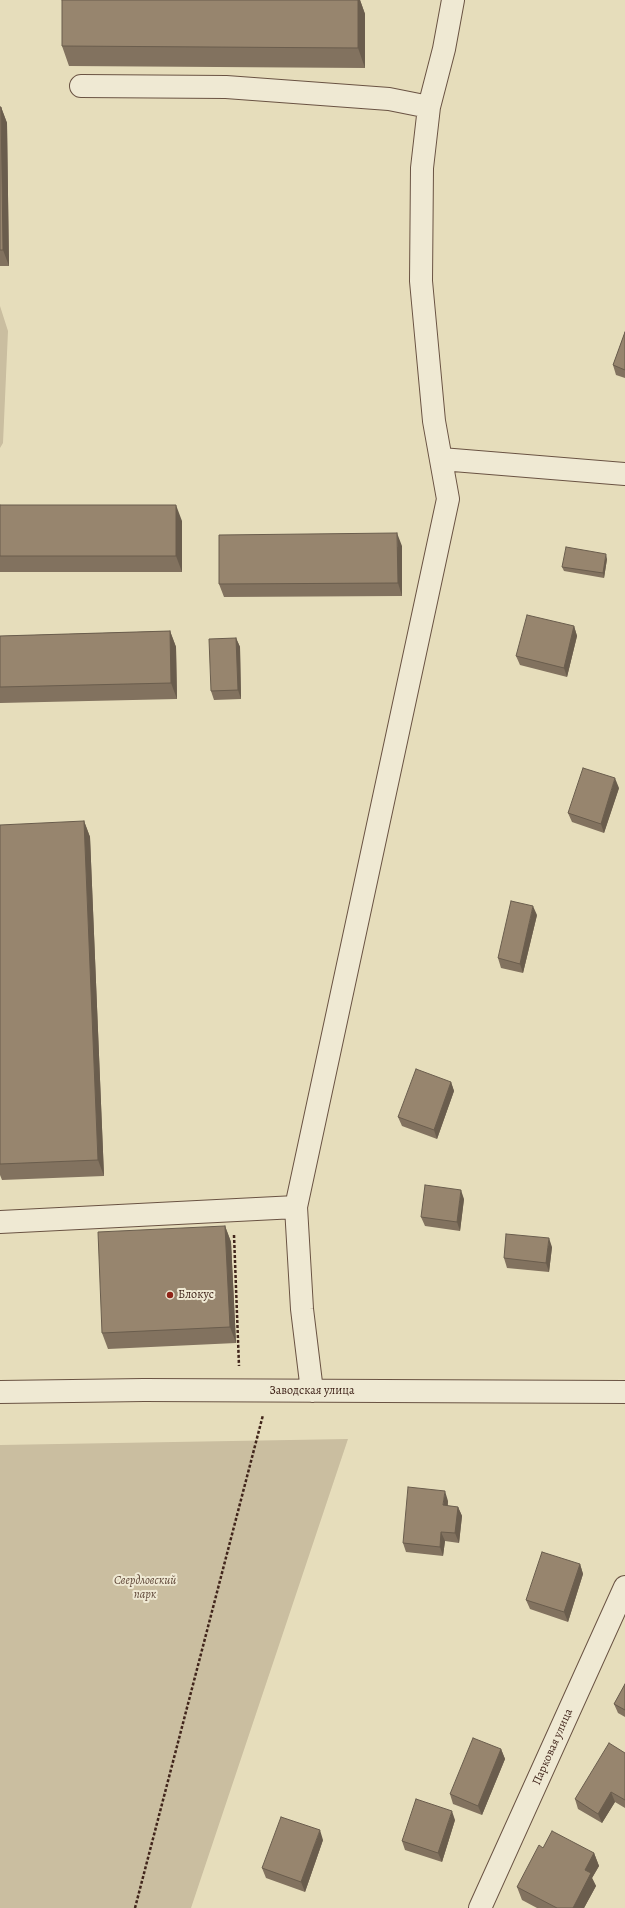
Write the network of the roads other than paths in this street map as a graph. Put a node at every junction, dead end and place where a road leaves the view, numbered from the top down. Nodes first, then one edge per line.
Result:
1 (453, 0) edge
2 (81, 86) dead end
3 (429, 107) junction
4 (441, 459) junction
5 (625, 474) edge
6 (296, 1207) junction
7 (0, 1222) edge
8 (0, 1392) edge
9 (312, 1392) junction
10 (625, 1392) edge
11 (625, 1587) edge
12 (480, 1908) edge

1 - 3 street
2 - 3 street
3 - 4 street
4 - 5 street
4 - 6 street
6 - 7 street
6 - 9 street
8 - 9 street, Заводская улица
9 - 10 street, Заводская улица
11 - 12 street, Парковая улица

